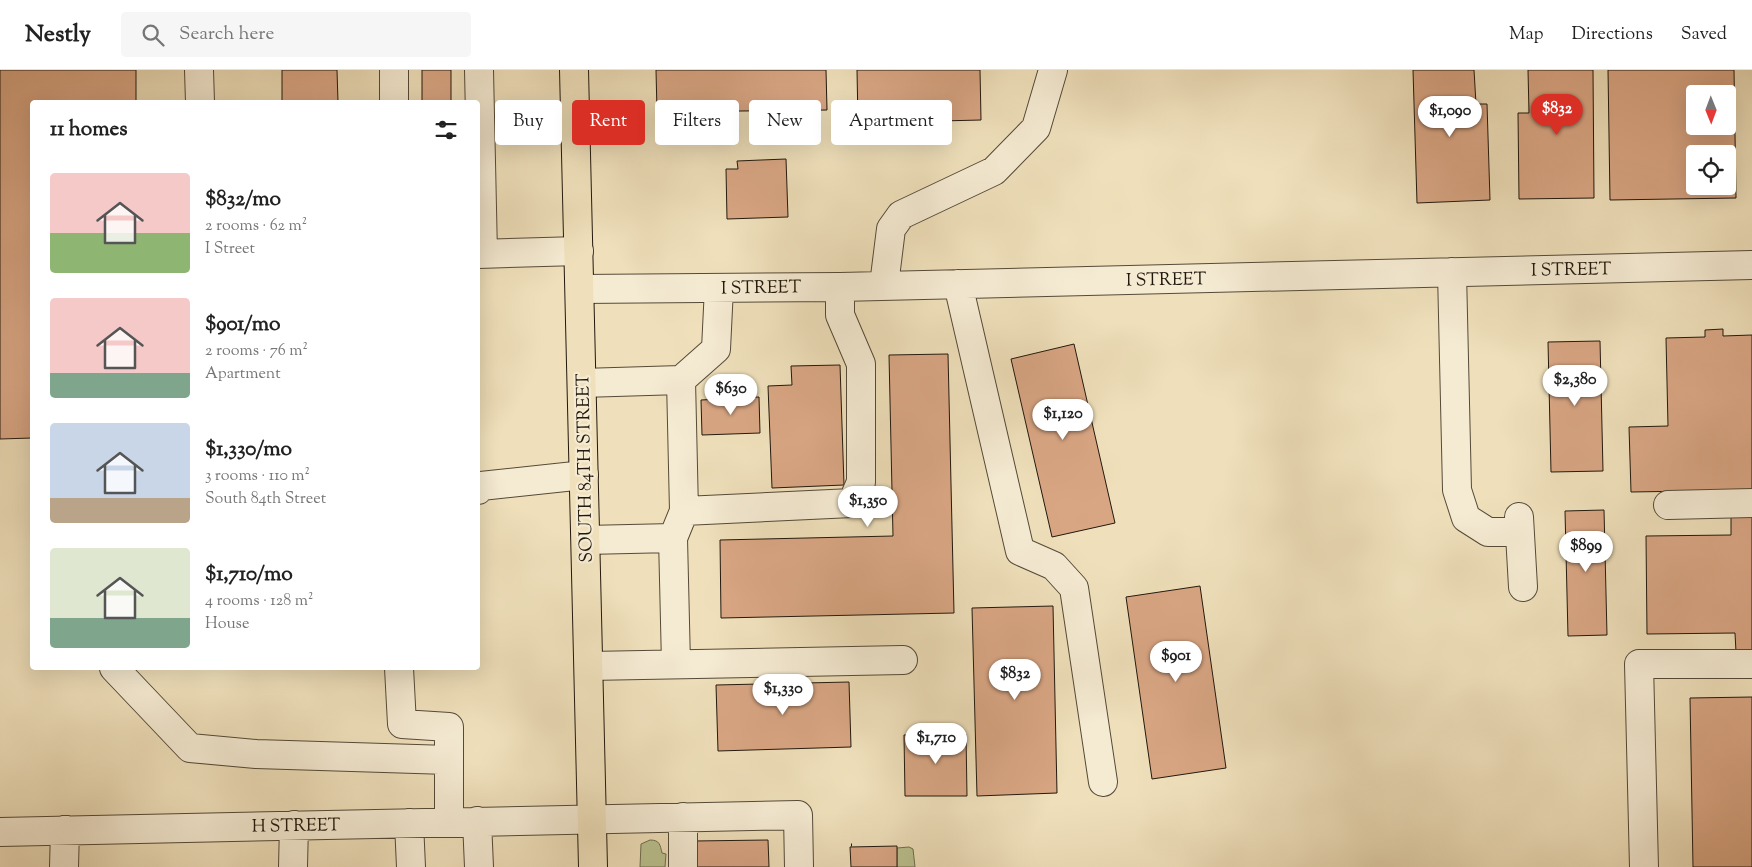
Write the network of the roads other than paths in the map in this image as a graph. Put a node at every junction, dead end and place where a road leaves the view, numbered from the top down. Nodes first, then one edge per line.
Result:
1 (199, 70) edge
2 (394, 70) edge
3 (479, 70) edge
4 (574, 70) edge
5 (1053, 70) edge
6 (200, 100) edge
7 (394, 100) edge
8 (479, 100) edge
9 (579, 251) junction
10 (480, 254) edge
11 (1752, 265) edge
12 (1452, 272) junction
13 (958, 284) junction
14 (884, 285) junction
15 (840, 287) junction
16 (719, 288) junction
17 (580, 289) junction
18 (681, 380) junction
19 (582, 384) junction
20 (584, 475) junction
21 (480, 486) edge
22 (1752, 503) edge
23 (1668, 505) dead end
24 (684, 511) junction
25 (673, 538) junction
26 (586, 540) junction
27 (1523, 587) dead end
28 (903, 660) dead end
29 (676, 664) junction
30 (1752, 664) edge
31 (589, 666) junction
32 (116, 670) edge
33 (399, 670) edge
34 (448, 760) junction
35 (1103, 782) dead end
36 (683, 817) junction
37 (591, 819) junction
38 (477, 821) junction
39 (448, 822) junction
40 (409, 823) junction
41 (294, 826) junction
42 (65, 830) junction
43 (0, 832) edge
44 (64, 867) edge
45 (293, 867) edge
46 (411, 867) edge
47 (479, 867) edge
48 (593, 867) edge
49 (684, 867) edge
50 (799, 867) edge
51 (1644, 867) edge

1 - 6 street
2 - 7 street
3 - 8 street
4 - 9 main road, SOUTH 84TH STREET
5 - 14 street
9 - 10 street
9 - 17 main road, SOUTH 84TH STREET
11 - 12 street, I STREET
12 - 13 street, I STREET
12 - 27 street
13 - 14 street, I STREET
13 - 35 street
14 - 15 street, I STREET
15 - 16 street, I STREET
15 - 24 street
16 - 17 street, I STREET
16 - 18 street
17 - 19 main road, SOUTH 84TH STREET
18 - 19 street
18 - 24 street
19 - 20 main road, SOUTH 84TH STREET
20 - 21 street
20 - 26 main road, SOUTH 84TH STREET
22 - 23 street
24 - 25 street
25 - 26 street
25 - 29 street
26 - 31 main road, SOUTH 84TH STREET
28 - 29 street
29 - 31 street
30 - 51 street
31 - 37 main road, SOUTH 84TH STREET
32 - 34 street
33 - 34 street
34 - 39 street
36 - 37 street, H STREET
36 - 49 street
36 - 50 street, H STREET
37 - 38 street, H STREET
37 - 48 main road, SOUTH 84TH STREET
38 - 39 street, H STREET
38 - 47 street
39 - 40 street, H STREET
40 - 41 street, H STREET
40 - 46 street
41 - 42 street, H STREET
41 - 45 street
42 - 43 street, H STREET
42 - 44 street

